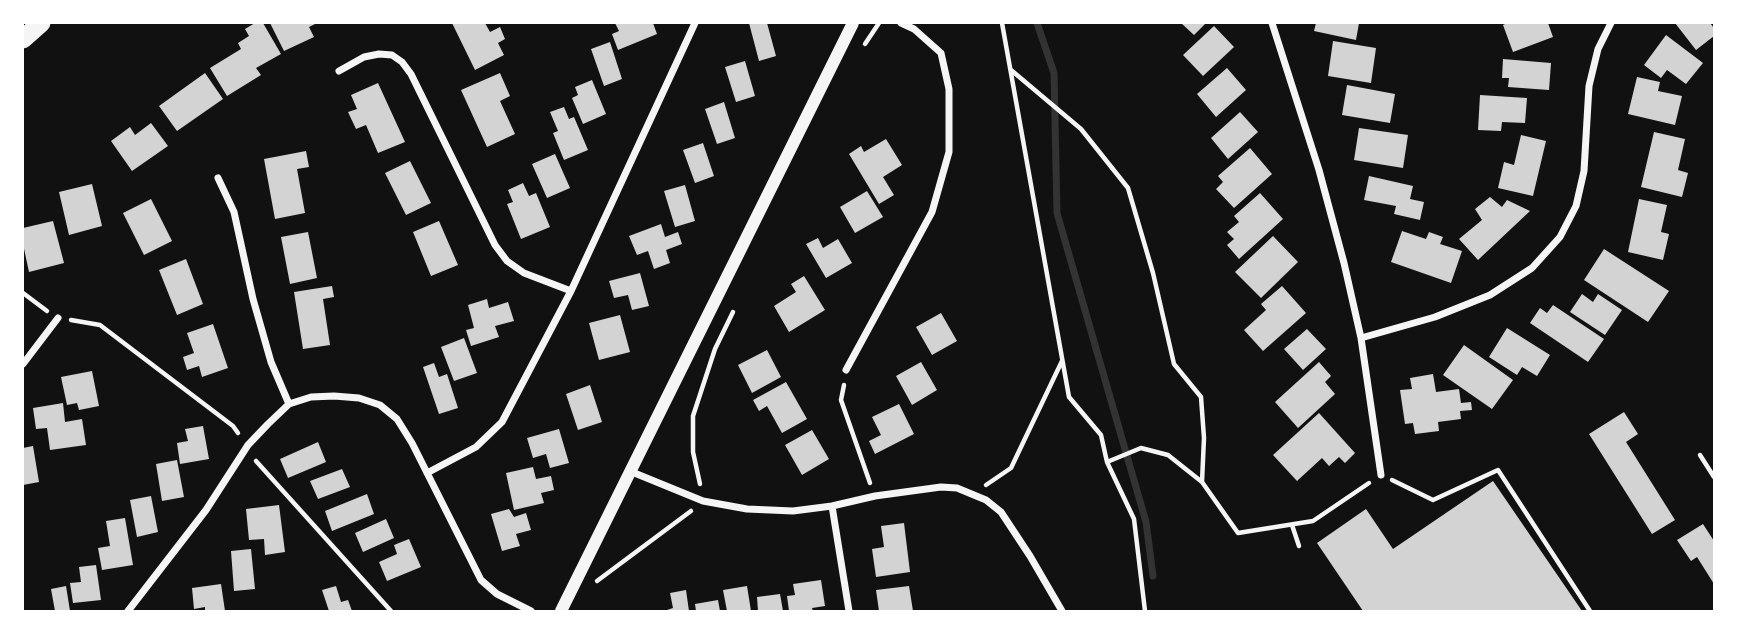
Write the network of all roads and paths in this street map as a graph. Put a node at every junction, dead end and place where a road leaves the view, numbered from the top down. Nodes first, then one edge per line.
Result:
1 (41, 23) edge
2 (695, 23) edge
3 (853, 23) edge
4 (878, 23) edge
5 (901, 23) edge
6 (1002, 23) edge
7 (1272, 23) edge
8 (1611, 23) edge
9 (23, 39) edge
10 (860, 52) dead end
11 (1010, 70) junction
12 (339, 71) dead end
13 (218, 178) dead end
14 (571, 291) junction
15 (23, 293) edge
16 (737, 303) dead end
17 (58, 318) junction
18 (1360, 338) junction
19 (1063, 360) junction
20 (23, 364) edge
21 (846, 370) joint
22 (289, 404) junction
23 (248, 445) junction
24 (1700, 455) dead end
25 (1107, 462) junction
26 (632, 472) junction
27 (427, 473) junction
28 (1381, 475) junction
29 (868, 477) dead end
30 (1714, 477) edge
31 (1202, 482) junction
32 (973, 494) junction
33 (703, 501) junction
34 (832, 506) junction
35 (1292, 524) junction
36 (1299, 546) dead end
37 (568, 596) junction
38 (128, 611) edge
39 (391, 611) edge
40 (531, 611) edge
41 (561, 611) edge
42 (849, 611) edge
43 (1062, 611) edge
44 (1145, 611) edge
45 (1590, 611) edge

1 - 9 highway
2 - 14 street
3 - 26 street
4 - 10 path
5 - 21 street
6 - 11 path
7 - 18 street
8 - 18 street
11 - 19 path
11 - 31 path
12 - 14 street
13 - 22 street
14 - 27 street
15 - 17 path
16 - 33 path
17 - 20 street
17 - 23 path
18 - 28 street
19 - 25 path
19 - 32 path
21 - 29 path
22 - 23 street
22 - 27 street
23 - 38 street
23 - 39 path
24 - 30 path
25 - 31 path
25 - 44 path
26 - 33 street
26 - 37 street
27 - 40 street
28 - 35 path
28 - 45 path
31 - 35 path
32 - 34 street
32 - 43 street
33 - 34 street
33 - 37 path
34 - 42 street
35 - 36 path
37 - 41 street

